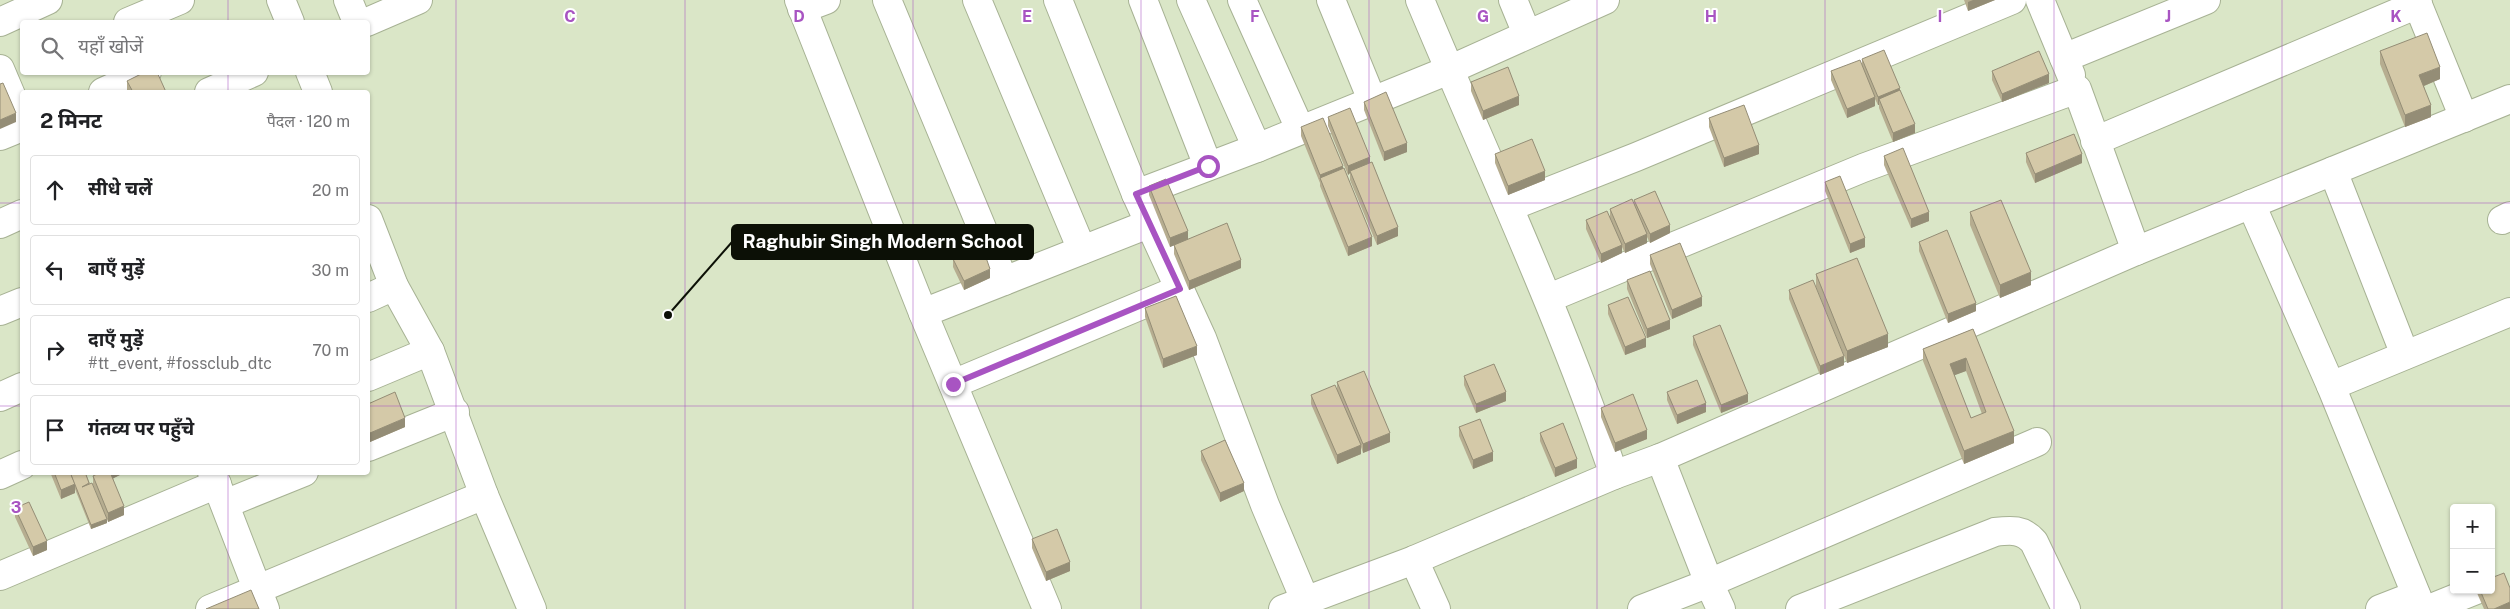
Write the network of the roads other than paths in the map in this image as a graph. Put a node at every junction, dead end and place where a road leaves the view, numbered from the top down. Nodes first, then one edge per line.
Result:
1 (48, 0) edge
2 (180, 0) edge
3 (281, 0) edge
4 (348, 0) edge
5 (418, 0) edge
6 (887, 0) edge
7 (977, 0) edge
8 (1058, 0) edge
9 (1143, 0) edge
10 (1191, 0) edge
11 (1242, 0) edge
12 (1331, 0) edge
13 (1420, 0) edge
14 (1513, 0) edge
15 (1605, 0) edge
16 (2012, 0) edge
17 (2040, 0) edge
18 (2206, 0) edge
19 (2417, 2) edge
20 (809, 3) edge
21 (133, 20) edge
22 (289, 20) edge
23 (355, 20) edge
24 (370, 21) edge
25 (0, 22) edge
26 (1527, 34) junction
27 (2064, 58) junction
28 (1450, 70) junction
29 (9, 71) edge
30 (140, 75) edge
31 (247, 75) edge
32 (311, 75) edge
33 (2077, 89) junction
34 (107, 90) edge
35 (214, 90) edge
36 (317, 90) edge
37 (2510, 99) edge
38 (1372, 100) junction
39 (20, 113) edge
40 (2464, 118) junction
41 (20, 128) edge
42 (1300, 129) junction
43 (0, 136) edge
44 (2095, 141) junction
45 (1257, 148) junction
46 (1208, 166) junction
47 (2333, 171) junction
48 (1136, 194) junction
49 (2251, 204) junction
50 (1509, 207) junction
51 (20, 215) edge
52 (1151, 223) junction
53 (0, 224) edge
54 (370, 225) edge
55 (1082, 250) junction
56 (2136, 251) junction
57 (1004, 281) junction
58 (394, 286) junction
59 (1180, 289) junction
60 (370, 297) edge
61 (1549, 298) junction
62 (20, 303) edge
63 (0, 311) edge
64 (923, 312) junction
65 (2510, 312) edge
66 (430, 351) junction
67 (2405, 356) junction
68 (370, 376) edge
69 (953, 384) junction
70 (2331, 386) junction
71 (20, 388) edge
72 (0, 397) edge
73 (455, 412) junction
74 (2038, 442) dead end
75 (370, 446) edge
76 (1660, 458) junction
77 (20, 466) edge
78 (0, 475) edge
79 (287, 475) edge
80 (1614, 475) junction
81 (218, 487) edge
82 (484, 494) junction
83 (1414, 560) junction
84 (0, 576) edge
85 (1709, 583) junction
86 (2457, 594) edge
87 (261, 599) edge
88 (1294, 604) edge
89 (2422, 604) edge
90 (210, 609) edge
91 (532, 609) edge
92 (1046, 609) edge
93 (1436, 609) edge
94 (1642, 609) edge
95 (1721, 609) edge
96 (1800, 609) edge
97 (2066, 609) edge
98 (2380, 609) edge

1 - 25 street
2 - 21 street
3 - 22 street
4 - 23 street
5 - 24 street
6 - 57 street
7 - 55 street
8 - 48 street
9 - 46 street
10 - 45 street
11 - 42 street
12 - 38 street
13 - 28 street
14 - 26 street
15 - 26 street
16 - 50 street
17 - 27 street
18 - 27 street
19 - 40 street
19 - 44 street
20 - 64 street
26 - 28 street
27 - 33 street
28 - 38 street
28 - 50 street
29 - 39 street
30 - 34 street
31 - 35 street
32 - 36 street
33 - 44 street
33 - 61 street
37 - 40 street
38 - 42 street
40 - 47 street
41 - 43 street
42 - 45 street
44 - 56 street
45 - 46 street
46 - 48 street
47 - 49 street
47 - 67 street
48 - 52 street
49 - 56 street
49 - 70 street
50 - 61 street
51 - 53 street
52 - 55 street
52 - 59 street
54 - 58 street
55 - 57 street
56 - 76 street
57 - 64 street
58 - 60 street
58 - 66 street
59 - 69 street
59 - 88 street
61 - 80 street
62 - 63 street
64 - 69 street
65 - 67 street
66 - 68 street
66 - 73 street
67 - 70 street
69 - 92 street
70 - 89 street
71 - 72 street
73 - 75 street
73 - 82 street
74 - 85 street
76 - 80 street
76 - 85 street
77 - 78 street
79 - 81 street
80 - 83 street
81 - 84 street
81 - 87 street
82 - 87 street
82 - 91 street
83 - 88 street
83 - 93 street
85 - 94 street
85 - 95 street
86 - 89 street
87 - 90 street
89 - 98 street
96 - 97 street

